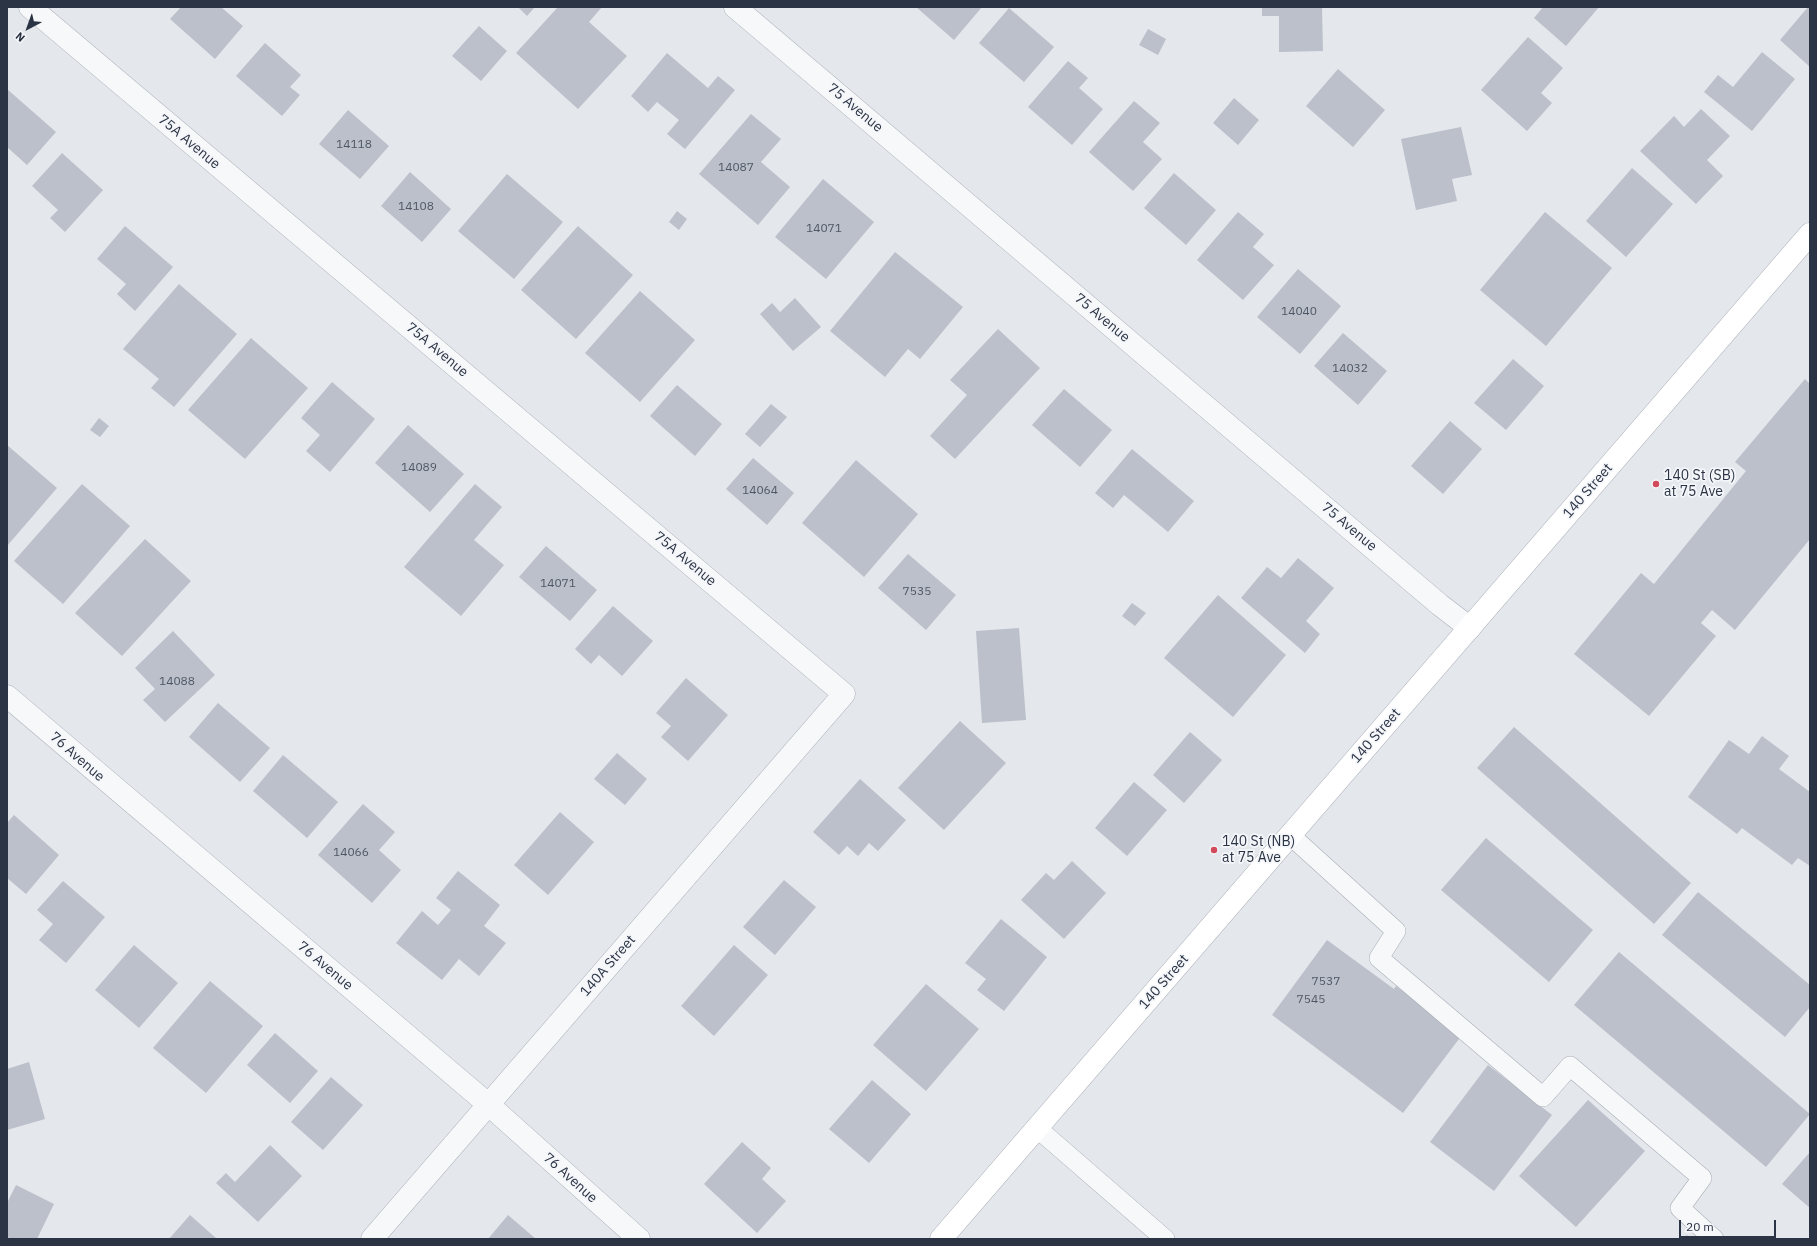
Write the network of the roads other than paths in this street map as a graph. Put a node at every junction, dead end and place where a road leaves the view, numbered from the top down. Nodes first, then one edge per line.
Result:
1 (30, 7) edge
2 (735, 7) edge
3 (1810, 234) edge
4 (1470, 628) junction
5 (844, 694) joint
6 (7, 696) edge
7 (1290, 835) junction
8 (489, 1105) junction
9 (1037, 1128) junction
10 (372, 1239) edge
11 (639, 1239) edge
12 (941, 1239) edge
13 (1165, 1239) edge
14 (1714, 1239) edge

1 - 5 street, 75A Avenue
2 - 4 street, 75 Avenue
3 - 4 main road, 140 Street
4 - 7 main road, 140 Street
5 - 8 street, 140A Street
6 - 8 street, 76 Avenue
7 - 9 main road, 140 Street
7 - 14 lane
8 - 10 street, 140A Street
8 - 11 street, 76 Avenue
9 - 12 main road, 140 Street
9 - 13 lane

